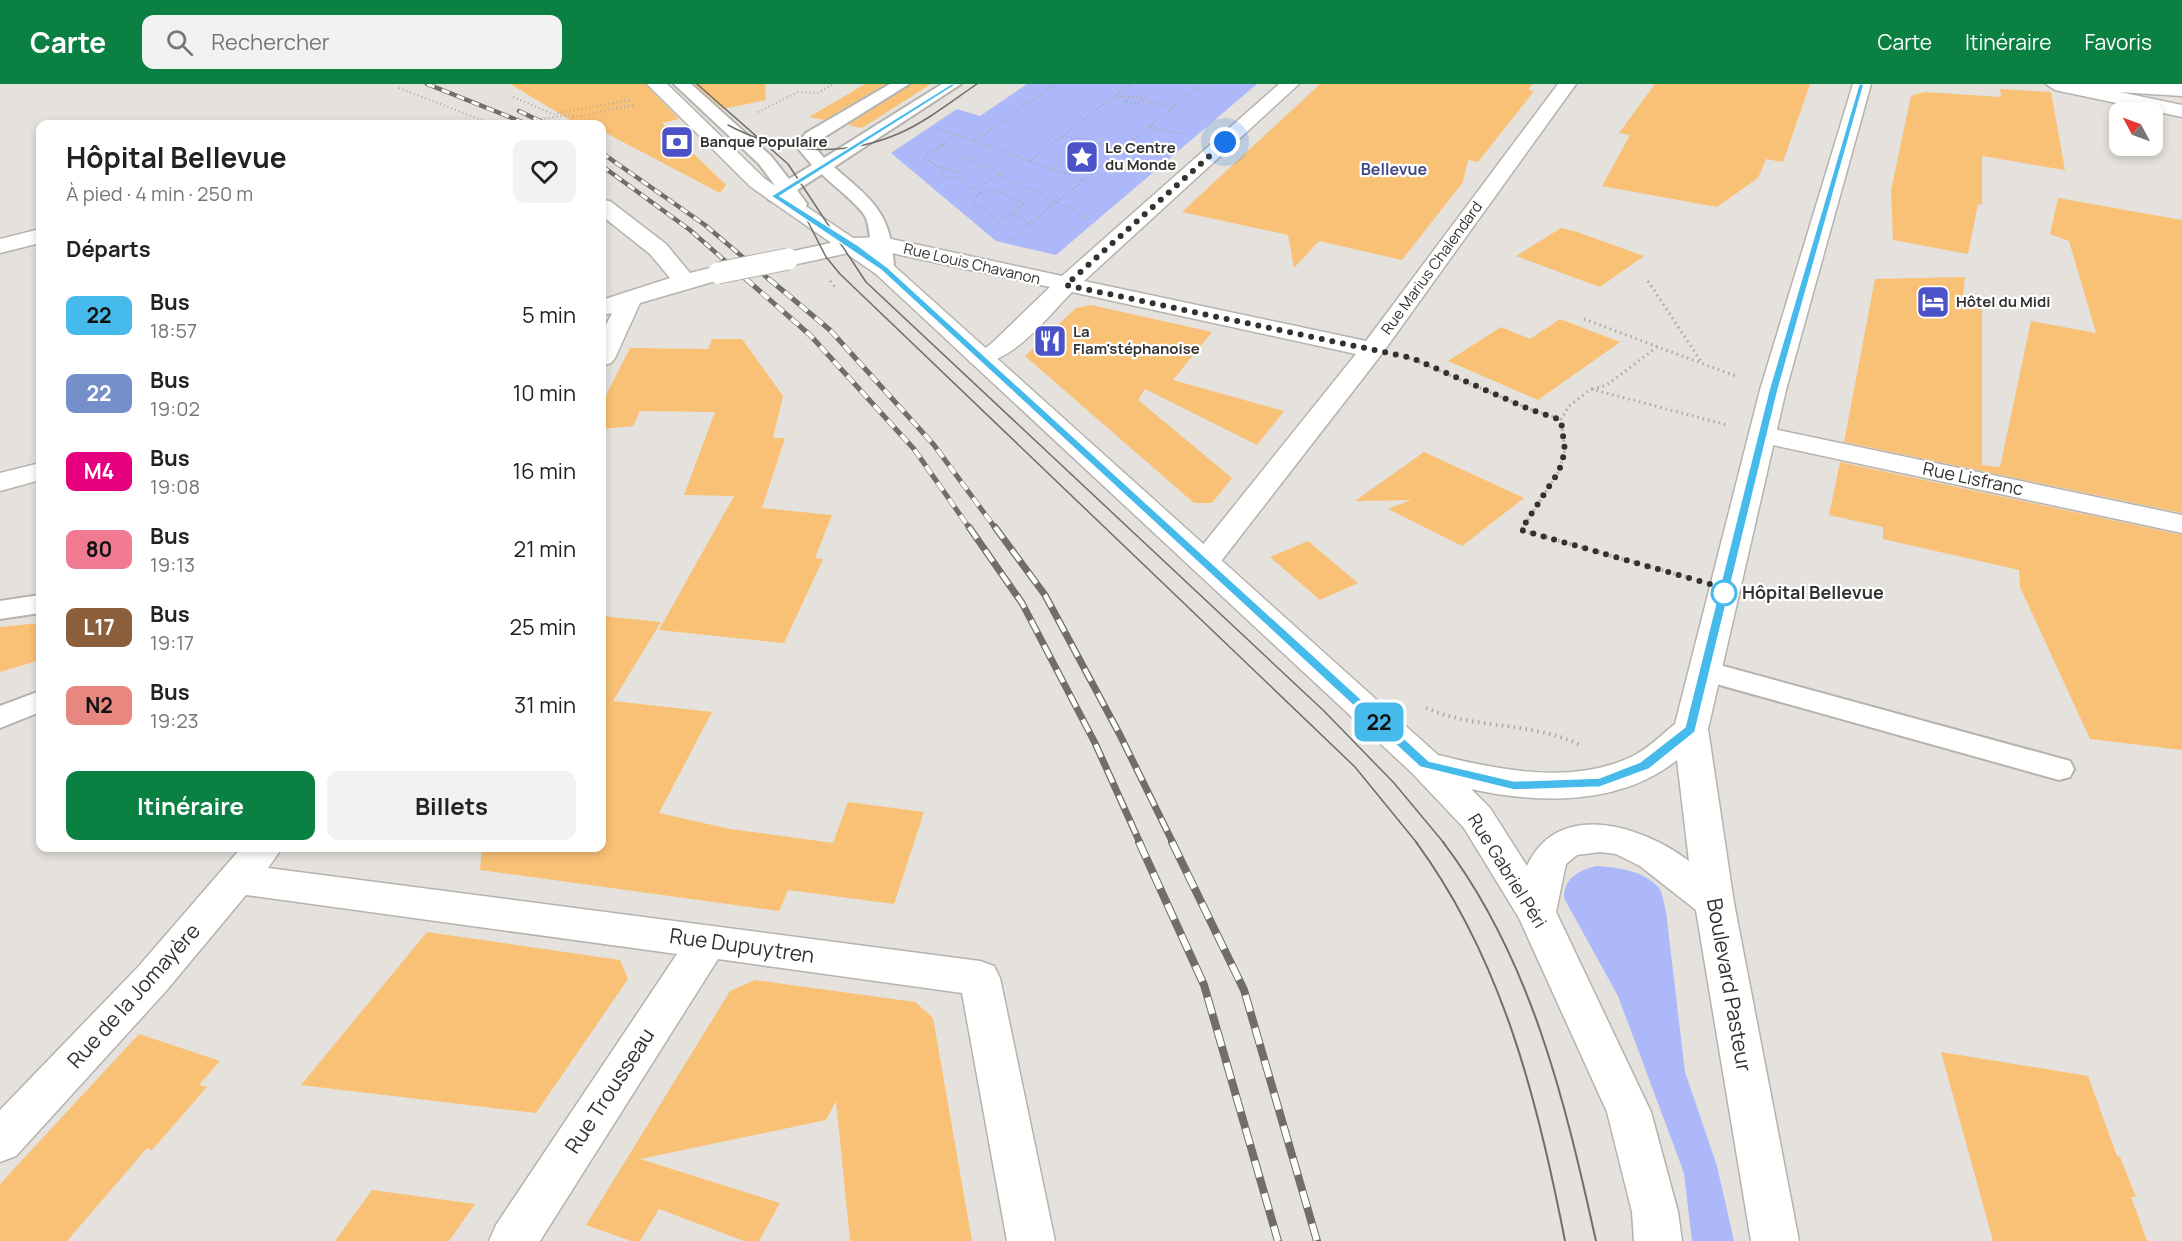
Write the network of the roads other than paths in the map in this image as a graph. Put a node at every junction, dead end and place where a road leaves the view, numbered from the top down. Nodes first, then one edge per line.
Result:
1 (901, 84) edge
2 (953, 84) edge
3 (1290, 84) edge
4 (1567, 84) edge
5 (1862, 84) edge
6 (2055, 84) edge
7 (2087, 84) edge
8 (668, 87) edge
9 (2182, 90) edge
10 (2182, 111) edge
11 (823, 165) junction
12 (781, 192) junction
13 (606, 209) edge
14 (36, 237) edge
15 (882, 244) junction
16 (0, 246) edge
17 (853, 246) junction
18 (884, 268) junction
19 (685, 281) junction
20 (1066, 285) junction
21 (630, 300) junction
22 (606, 307) edge
23 (606, 350) edge
24 (1372, 351) junction
25 (979, 357) junction
26 (1764, 435) junction
27 (36, 472) edge
28 (0, 482) edge
29 (2182, 524) edge
30 (1203, 562) junction
31 (36, 605) edge
32 (0, 610) edge
33 (1705, 671) junction
34 (36, 703) edge
35 (0, 718) edge
36 (1691, 729) junction
37 (1425, 764) junction
38 (2059, 769) dead end
39 (260, 852) edge
40 (239, 879) junction
41 (1714, 903) junction
42 (1536, 912) junction
43 (707, 942) junction
44 (0, 1141) edge
45 (513, 1241) edge
46 (1031, 1241) edge
47 (1658, 1241) edge
48 (1775, 1241) edge

1 - 11 lane
2 - 11 lane
3 - 20 street
4 - 24 street, Rue Marius Chalendard
5 - 26 street, Boulevard Pasteur
6 - 10 street
7 - 9 street
8 - 12 street, Rue Gabriel Péri
11 - 12 lane
11 - 15 lane
12 - 17 street, Rue Gabriel Péri
13 - 19 street
14 - 16 street
15 - 17 street, Rue Louis Chavanon
15 - 18 lane
15 - 20 street, Rue Louis Chavanon
17 - 18 street, Rue Gabriel Péri
17 - 19 street, Rue Louis Chavanon, bridge
18 - 25 street, Rue Gabriel Péri
19 - 21 street
20 - 24 street, Rue Louis Chavanon
20 - 25 street
21 - 22 street
21 - 23 street
24 - 30 street, Rue Marius Chalendard
25 - 30 street, Rue Gabriel Péri
26 - 29 street, Rue Lisfranc
26 - 33 street, Boulevard Pasteur
27 - 28 street
30 - 37 street, Rue Gabriel Péri
31 - 32 lane
33 - 36 street, Boulevard Pasteur
33 - 38 lane
34 - 35 lane
36 - 37 street
36 - 41 street, Boulevard Pasteur
37 - 42 street, Rue Gabriel Péri
39 - 40 street, Rue de la Jomayère
40 - 43 street, Rue Dupuytren
40 - 44 street, Rue de la Jomayère
41 - 42 street
41 - 48 street, Boulevard Pasteur
42 - 47 street, Rue Gabriel Péri
43 - 45 street, Rue Trousseau
43 - 46 street, Rue Dupuytren

